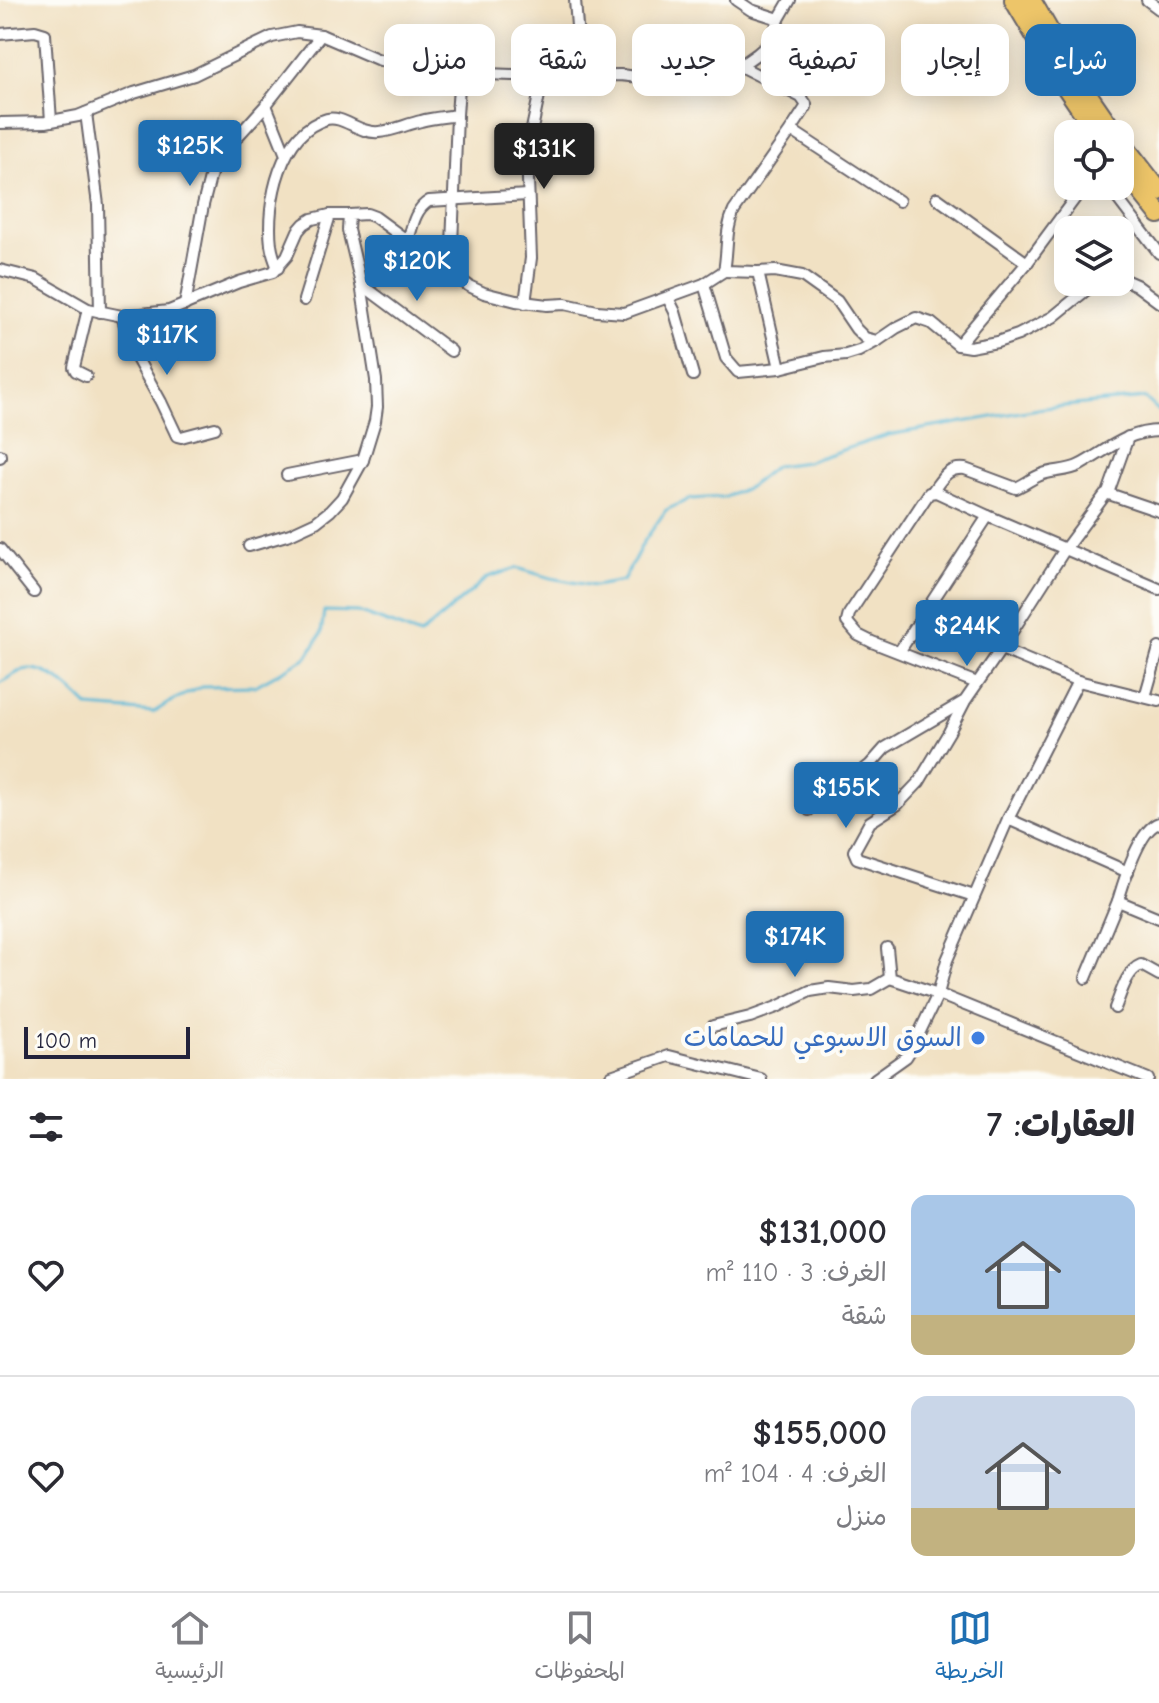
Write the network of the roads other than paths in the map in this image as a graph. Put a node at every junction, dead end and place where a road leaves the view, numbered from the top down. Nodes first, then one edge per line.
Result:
1 (575, 0) edge
2 (736, 0) edge
3 (790, 0) edge
4 (1014, 0) edge
5 (1031, 0) edge
6 (1147, 0) edge
7 (1159, 9) edge
8 (779, 19) junction
9 (577, 24) edge
10 (0, 34) edge
11 (321, 35) junction
12 (384, 60) edge
13 (745, 62) edge
14 (745, 69) edge
15 (458, 96) edge
16 (539, 96) edge
17 (266, 105) junction
18 (86, 113) junction
19 (457, 115) junction
20 (1088, 120) edge
21 (1105, 120) edge
22 (51, 121) junction
23 (0, 123) edge
24 (791, 130) junction
25 (286, 155) junction
26 (1134, 159) edge
27 (1134, 183) edge
28 (1159, 191) edge
29 (527, 195) junction
30 (937, 198) dead end
31 (454, 199) junction
32 (1074, 200) edge
33 (1119, 200) edge
34 (899, 201) dead end
35 (1159, 214) edge
36 (330, 215) junction
37 (349, 215) junction
38 (408, 241) junction
39 (1159, 253) edge
40 (1027, 263) junction
41 (278, 268) junction
42 (0, 270) edge
43 (724, 271) junction
44 (451, 272) junction
45 (758, 272) junction
46 (361, 284) junction
47 (704, 284) junction
48 (1134, 284) edge
49 (1079, 296) edge
50 (668, 298) junction
51 (304, 300) dead end
52 (1159, 302) edge
53 (525, 303) junction
54 (185, 305) junction
55 (94, 310) junction
56 (122, 316) junction
57 (877, 341) junction
58 (958, 345) junction
59 (451, 351) dead end
60 (780, 368) junction
61 (693, 375) dead end
62 (86, 376) dead end
63 (215, 428) dead end
64 (1159, 431) edge
65 (1128, 437) junction
66 (363, 460) junction
67 (287, 475) dead end
68 (932, 492) junction
69 (1108, 493) junction
70 (1159, 511) edge
71 (988, 516) junction
72 (249, 546) dead end
73 (0, 549) edge
74 (1065, 549) junction
75 (1159, 589) edge
76 (34, 592) dead end
77 (1159, 648) edge
78 (1001, 649) junction
79 (899, 652) junction
80 (1078, 681) junction
81 (977, 683) junction
82 (1145, 697) junction
83 (965, 701) junction
84 (1159, 701) edge
85 (809, 810) dead end
86 (1008, 819) junction
87 (1159, 823) edge
88 (1128, 872) junction
89 (974, 896) junction
90 (1118, 901) junction
91 (1159, 918) edge
92 (887, 948) dead end
93 (1159, 975) edge
94 (890, 978) junction
95 (1086, 978) dead end
96 (938, 994) junction
97 (1115, 1008) dead end
98 (713, 1026) dead end
99 (610, 1079) edge
100 (761, 1079) edge
101 (875, 1079) edge
102 (1148, 1079) edge

1 - 9 street
2 - 8 street
3 - 8 street
4 - 20 highway
5 - 21 highway
6 - 7 street
8 - 13 street
10 - 22 street
11 - 12 street
11 - 17 street
11 - 18 street
14 - 24 street
15 - 19 street
16 - 29 street
17 - 25 street
17 - 54 street
18 - 22 street
18 - 55 street
19 - 25 street
19 - 31 street
22 - 23 street
24 - 34 street
24 - 43 street
25 - 41 street
26 - 28 highway
27 - 35 highway
29 - 31 street
29 - 53 street
30 - 40 street
31 - 38 street
31 - 44 street
32 - 40 street
33 - 39 street
36 - 37 street
36 - 41 street
36 - 51 street
37 - 38 street
37 - 46 street
38 - 44 street
40 - 58 street
41 - 54 street
42 - 55 street
43 - 45 street
43 - 47 street
44 - 53 street
45 - 57 street
45 - 60 street
46 - 59 street
46 - 66 street
47 - 50 street
47 - 60 street
48 - 52 street
49 - 58 street
50 - 53 street
50 - 61 street
54 - 56 street
55 - 56 street
55 - 62 street
56 - 63 street
57 - 58 street
57 - 60 street
64 - 65 street
65 - 68 street
65 - 69 street
66 - 67 street
66 - 72 street
68 - 71 street
68 - 79 street
69 - 70 street
69 - 74 street
71 - 74 street
71 - 79 street
73 - 76 street
74 - 75 street
74 - 78 street
77 - 82 street
78 - 80 street
78 - 81 street
79 - 81 street
80 - 82 street
80 - 86 street
81 - 83 street
82 - 84 street
83 - 85 street
83 - 89 street
86 - 88 street
86 - 89 street
87 - 88 street
88 - 90 street
89 - 96 street
90 - 91 street
90 - 95 street
92 - 94 street
93 - 97 street
94 - 96 street
94 - 98 street
96 - 101 street
96 - 102 street
99 - 100 street

